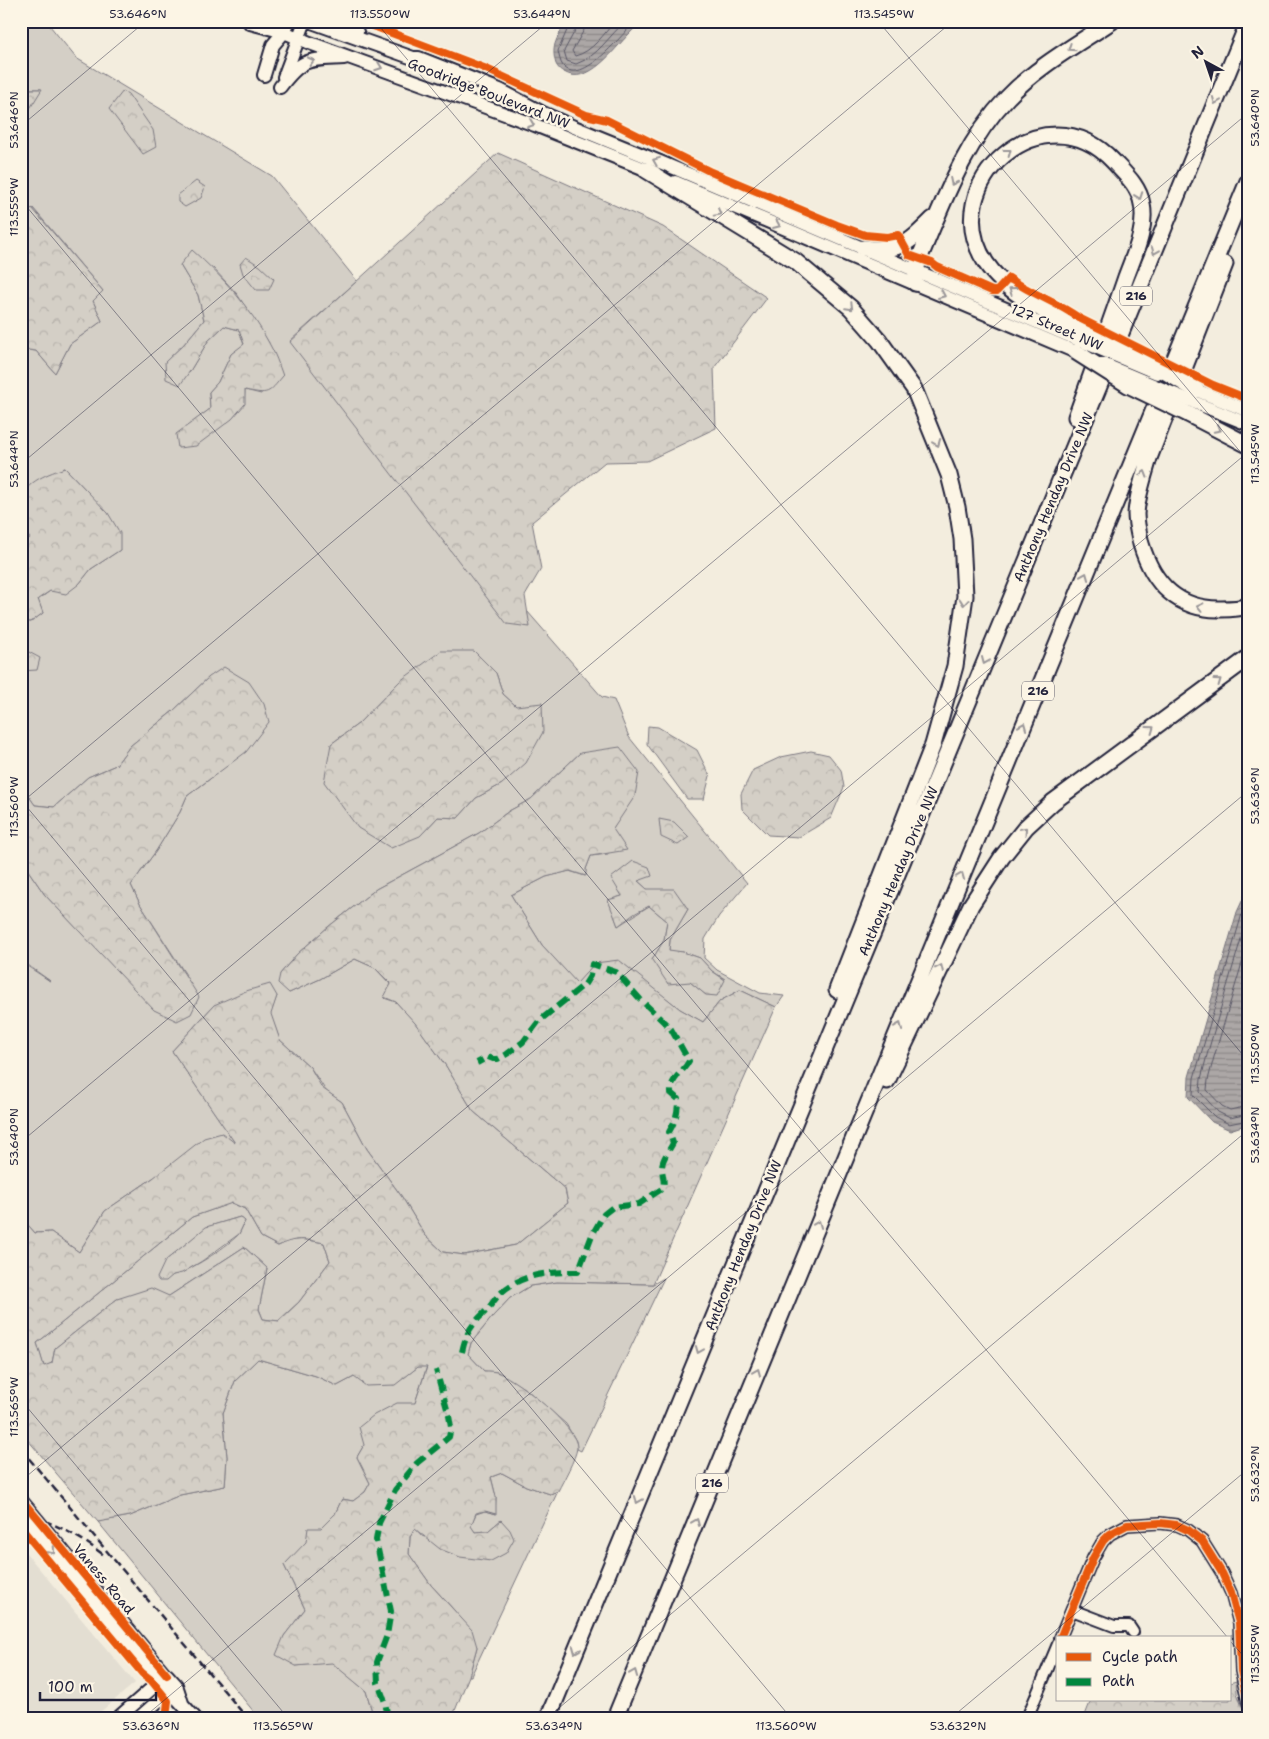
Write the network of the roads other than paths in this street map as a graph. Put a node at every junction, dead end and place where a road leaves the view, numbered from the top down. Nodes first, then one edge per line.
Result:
1 (305, 21) edge
2 (309, 21) edge
3 (339, 21) edge
4 (1112, 21) edge
5 (250, 23) dead end
6 (1248, 24) edge
7 (287, 26) edge
8 (298, 38) junction
9 (352, 57) junction
10 (419, 58) junction
11 (264, 75) dead end
12 (646, 170) junction
13 (701, 179) joint
14 (1248, 181) edge
15 (716, 199) joint
16 (1248, 204) edge
17 (939, 212) junction
18 (863, 248) junction
19 (915, 277) junction
20 (1082, 341) junction
21 (1191, 401) junction
22 (1248, 412) edge
23 (1248, 424) edge
24 (1248, 446) edge
25 (1024, 568) junction
26 (1248, 606) edge
27 (1248, 658) edge
28 (777, 1162) junction
29 (827, 1201) junction
30 (21, 1500) edge
31 (21, 1514) edge
32 (1072, 1610) junction
33 (1133, 1632) dead end
34 (1061, 1636) edge
35 (1056, 1649) edge
36 (164, 1678) junction
37 (173, 1688) junction
38 (1248, 1702) edge
39 (118, 1718) edge
40 (139, 1718) edge
41 (195, 1718) edge
42 (548, 1718) edge
43 (616, 1718) edge
44 (1027, 1718) edge

1 - 8 main road
2 - 10 main road, Goodridge Boulevard NW
3 - 10 main road
4 -> 17 highway
5 - 7 main road, Goodridge Boulevard NW
6 -> 25 highway, Anthony Henday Drive NW / 216
7 - 8 main road, Goodridge Boulevard NW
7 - 11 main road
8 - 9 main road, Goodridge Boulevard NW
8 -> 9 main road
9 -> 12 main road, Goodridge Boulevard NW
13 -> 10 main road, Goodridge Boulevard NW
12 - 15 main road, Goodridge Boulevard NW
12 -> 28 highway
13 - 18 main road, 127 Street NW
29 -> 14 highway, 216
15 -> 19 main road, 127 Street NW
26 -> 16 highway
17 - 18 highway
17 - 19 highway
18 - 19 main road, 127 Street NW
19 - 20 main road, 127 Street NW
20 - 21 highway, bridge
20 - 21 highway, bridge
20 -> 25 highway
21 - 22 main road
21 - 23 main road
21 -> 24 highway
25 -> 28 highway, Anthony Henday Drive NW / 216
29 -> 27 highway
28 -> 42 highway, Anthony Henday Drive NW / 216
43 -> 29 highway, 216
30 - 36 street, Vaness Road
31 -> 36 street, Vaness Road
32 - 33 street
32 - 34 street
32 - 38 street
35 - 44 street
36 - 37 main road, Vaness Road
36 - 39 main road
37 - 40 main road
37 - 41 main road, Vaness Road

